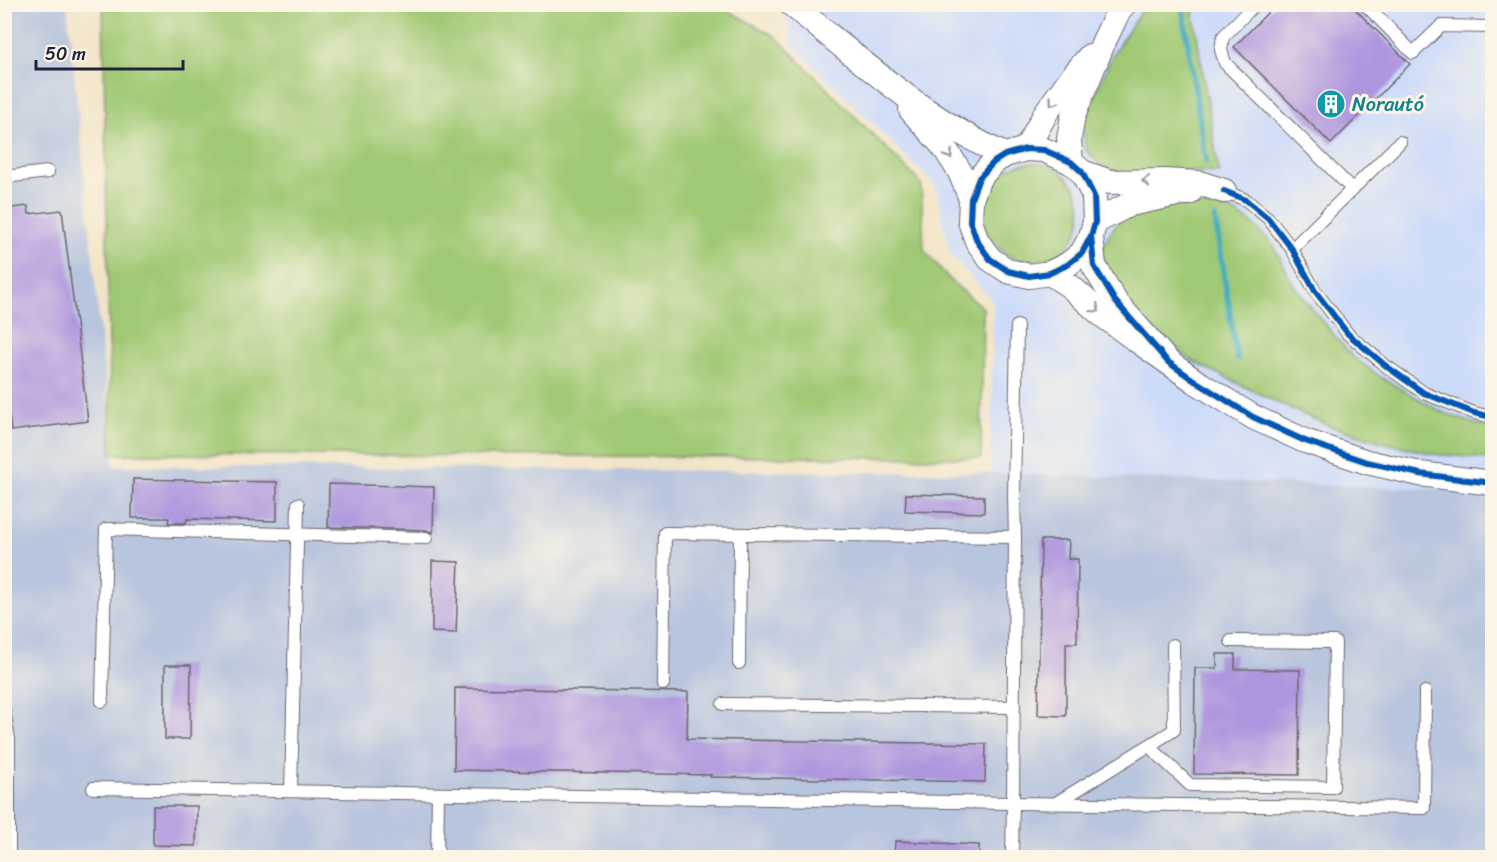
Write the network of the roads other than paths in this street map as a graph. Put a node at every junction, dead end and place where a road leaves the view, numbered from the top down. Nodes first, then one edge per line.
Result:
1 (791, 4) edge
2 (1255, 4) edge
3 (1365, 4) edge
4 (1120, 6) edge
5 (1492, 27) edge
6 (1104, 40) junction
7 (884, 79) junction
8 (1400, 142) dead end
9 (1016, 152) junction
10 (1076, 167) junction
11 (48, 172) dead end
12 (4, 177) edge
13 (1352, 189) junction
14 (1224, 191) junction
15 (971, 199) junction
16 (1093, 229) junction
17 (1292, 249) junction
18 (1050, 273) junction
19 (1017, 326) dead end
20 (1168, 362) junction
21 (1492, 417) edge
22 (1492, 483) edge
23 (298, 504) dead end
24 (297, 534) junction
25 (740, 534) junction
26 (1015, 537) junction
27 (426, 538) dead end
28 (1231, 640) dead end
29 (1173, 645) dead end
30 (739, 663) dead end
31 (663, 684) dead end
32 (1425, 692) dead end
33 (102, 701) dead end
34 (723, 704) dead end
35 (1014, 707) junction
36 (4, 711) edge
37 (1149, 746) junction
38 (93, 788) dead end
39 (291, 791) junction
40 (438, 794) junction
41 (1013, 803) junction
42 (1055, 804) junction
43 (9, 858) edge
44 (437, 858) edge
45 (1012, 858) edge

1 - 7 street
2 - 13 lane
3 - 5 lane
4 - 6 street
6 -> 9 street
6 - 10 street
7 - 9 street
7 -> 15 street
8 - 13 lane
9 - 10 street
9 - 15 street
14 -> 10 street
10 - 16 street
11 - 12 lane
13 - 17 lane
14 - 16 street
14 - 17 lane
15 - 18 street
16 - 18 street
16 - 20 street
17 - 21 lane
18 -> 20 street
19 - 26 lane
20 - 22 street
23 - 24 lane
24 - 27 lane
24 - 33 lane
24 - 39 lane
25 - 26 lane
25 - 30 lane
25 - 31 lane
26 - 35 lane
28 - 37 lane
29 - 37 lane
32 - 42 lane
34 - 35 lane
35 - 41 lane
36 - 43 lane
37 - 42 lane
38 - 39 lane
39 - 40 lane
40 - 41 lane
40 - 44 lane
41 - 42 lane
41 - 45 lane

